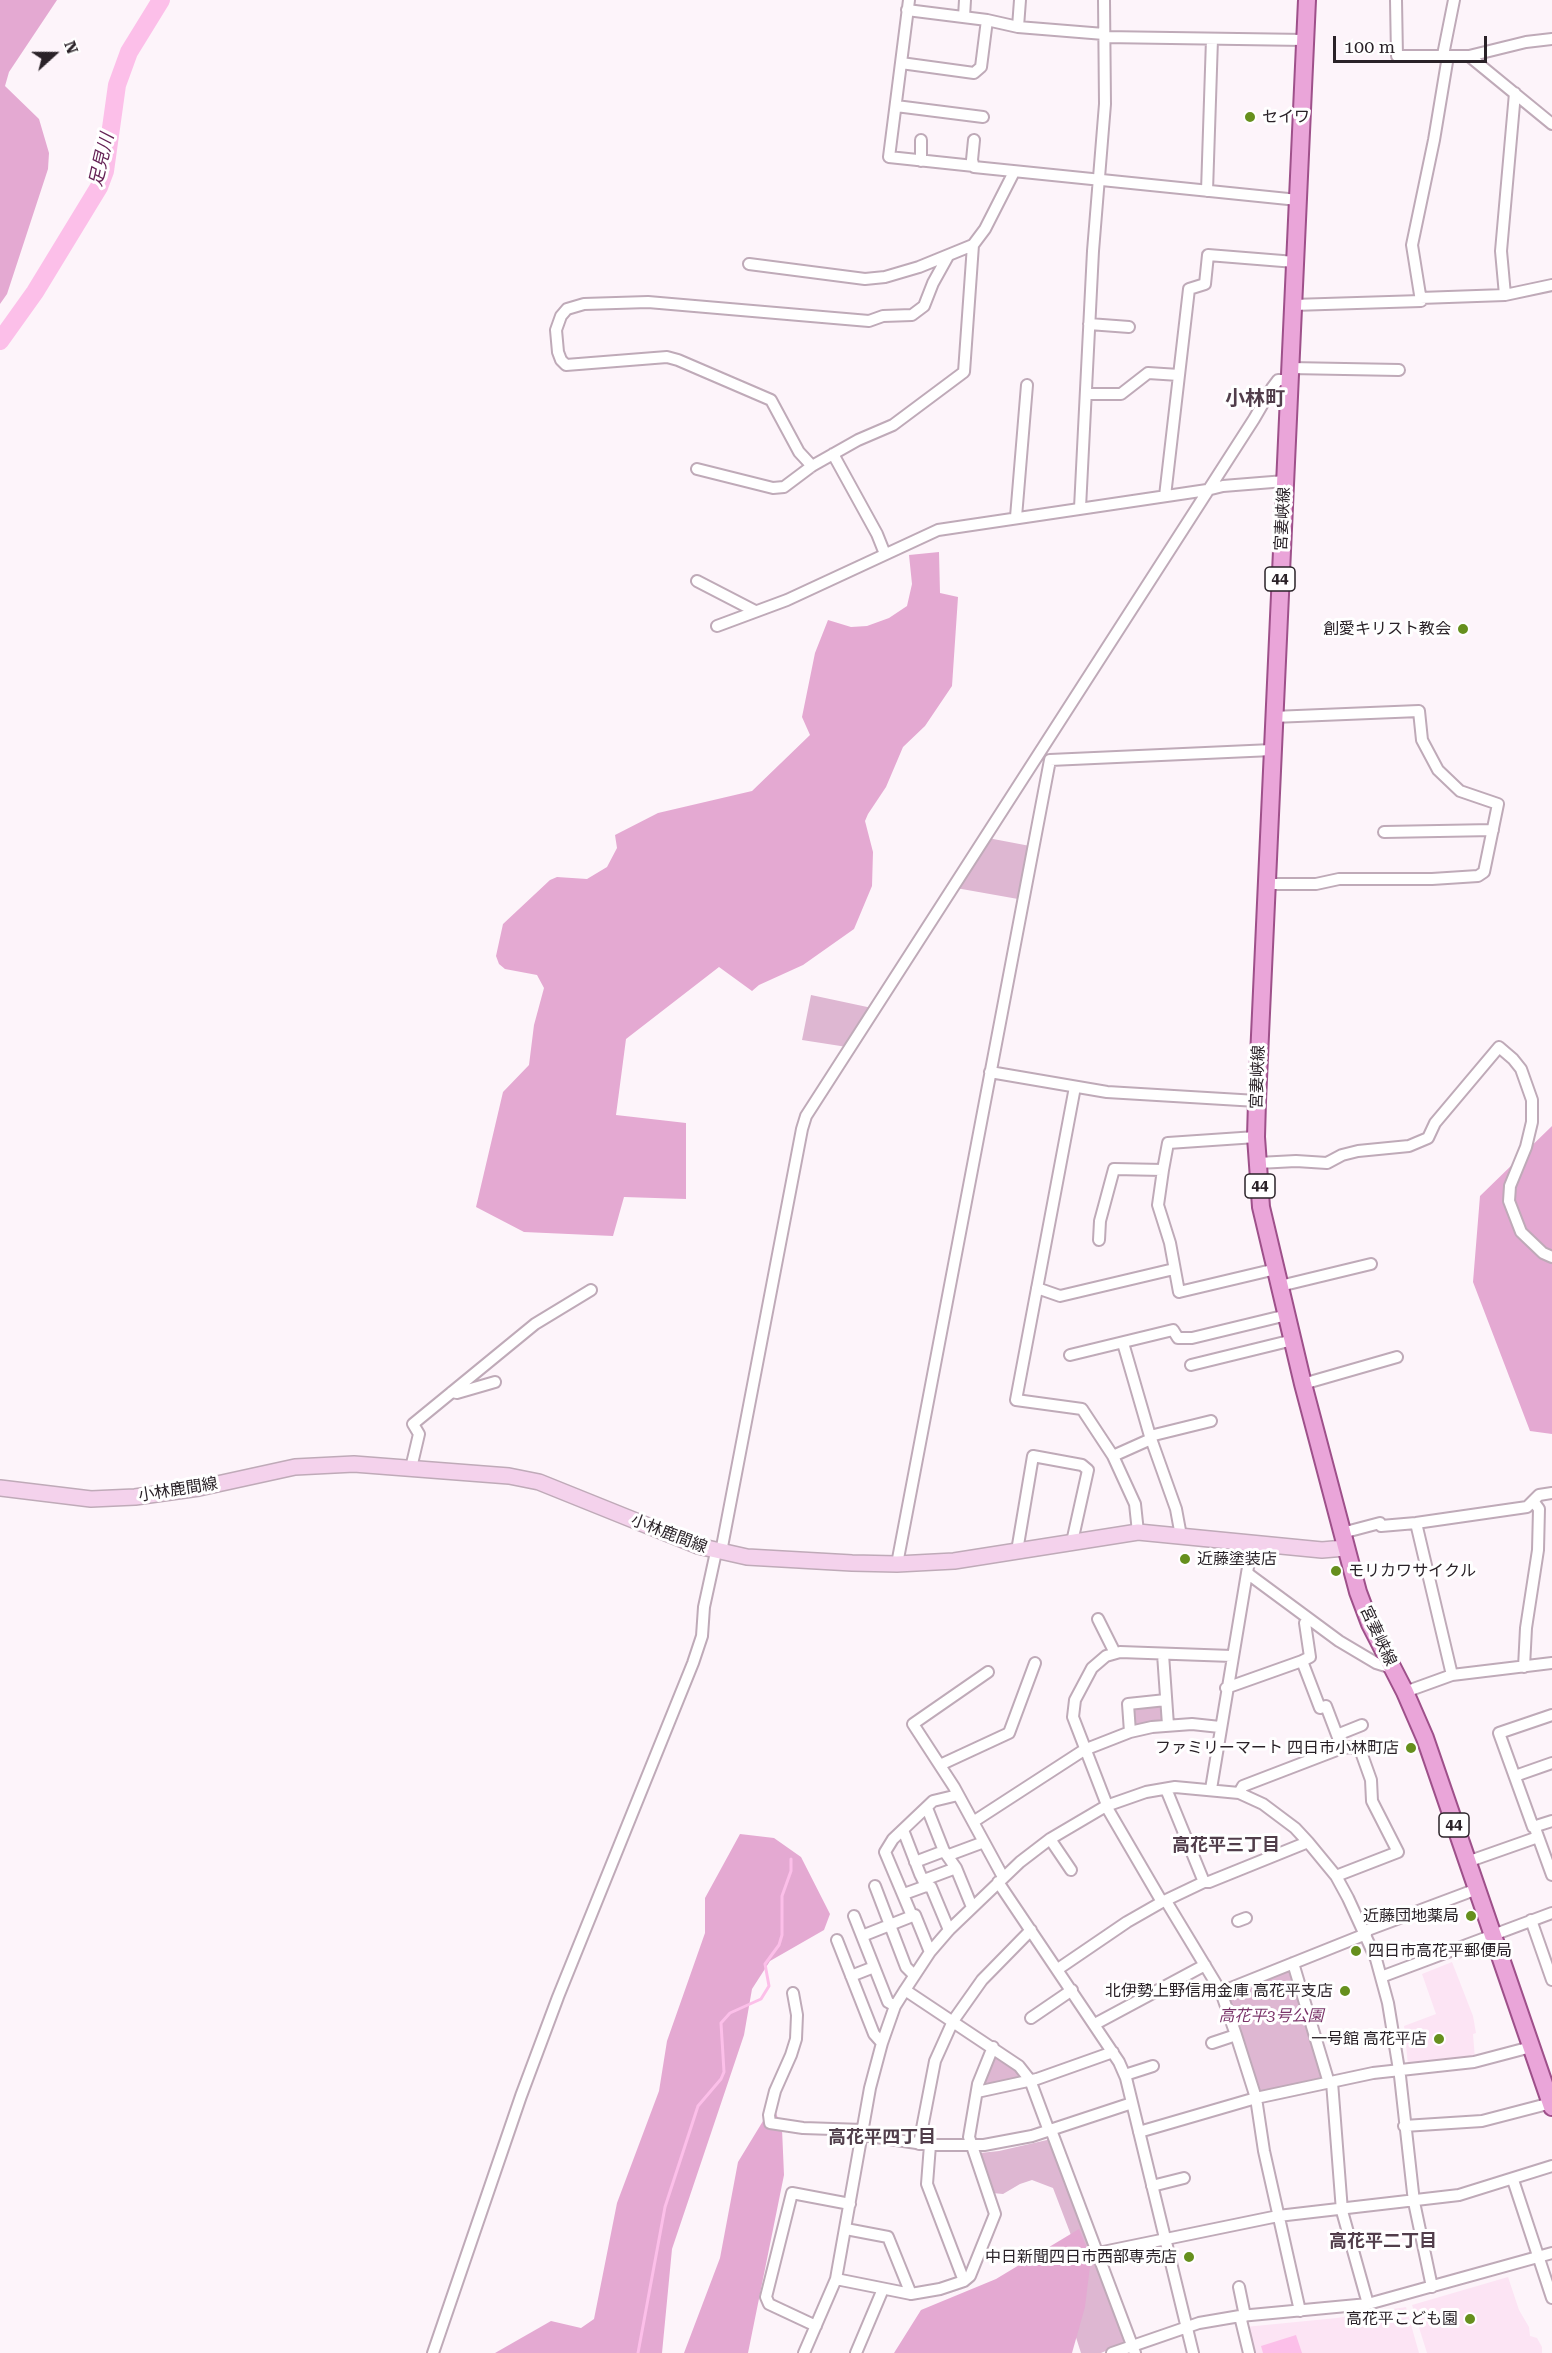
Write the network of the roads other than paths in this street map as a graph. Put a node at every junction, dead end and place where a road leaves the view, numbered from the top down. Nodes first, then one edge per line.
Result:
1 (965, 0) edge
2 (1020, 0) edge
3 (1104, 0) edge
4 (1307, 0) edge
5 (1396, 0) edge
6 (1454, 0) edge
7 (908, 5) edge
8 (964, 17) junction
9 (987, 20) junction
10 (1018, 27) junction
11 (1104, 36) junction
12 (1212, 39) junction
13 (1552, 39) edge
14 (1305, 40) junction
15 (1444, 56) junction
16 (1469, 56) junction
17 (901, 63) junction
18 (1515, 93) junction
19 (896, 106) junction
20 (983, 117) dead end
21 (1552, 124) edge
22 (921, 140) dead end
23 (974, 140) dead end
24 (921, 161) junction
25 (974, 166) junction
26 (1014, 172) junction
27 (1099, 180) junction
28 (1207, 191) junction
29 (1298, 200) junction
30 (973, 245) junction
31 (948, 255) junction
32 (1295, 262) junction
33 (749, 264) dead end
34 (1552, 285) edge
35 (1505, 295) junction
36 (1420, 298) junction
37 (1293, 305) junction
38 (1089, 324) junction
39 (1129, 327) dead end
40 (1399, 369) dead end
41 (1290, 374) junction
42 (1179, 375) junction
43 (1027, 385) dead end
44 (1086, 394) junction
45 (832, 454) junction
46 (812, 466) junction
47 (697, 469) dead end
48 (1285, 481) junction
49 (1207, 490) junction
50 (1165, 496) junction
51 (1080, 508) junction
52 (1016, 517) junction
53 (885, 554) junction
54 (697, 581) dead end
55 (755, 611) junction
56 (717, 626) dead end
57 (1274, 717) junction
58 (1272, 750) junction
59 (1033, 760) junction
60 (1050, 760) junction
61 (1492, 830) junction
62 (1384, 832) dead end
63 (1265, 884) junction
64 (990, 1072) junction
65 (1075, 1087) junction
66 (1257, 1101) junction
67 (1256, 1137) junction
68 (1258, 1163) junction
69 (1163, 1170) junction
70 (1099, 1240) dead end
71 (1552, 1257) edge
72 (1371, 1264) dead end
73 (1174, 1269) junction
74 (1276, 1269) junction
75 (1280, 1286) junction
76 (1037, 1288) junction
77 (591, 1290) dead end
78 (1287, 1315) junction
79 (1293, 1341) junction
80 (1123, 1343) junction
81 (1070, 1355) dead end
82 (1397, 1357) dead end
83 (1191, 1365) dead end
84 (495, 1382) dead end
85 (1304, 1384) junction
86 (451, 1392) junction
87 (1211, 1421) dead end
88 (1150, 1438) junction
89 (1113, 1456) junction
90 (411, 1468) junction
91 (0, 1488) edge
92 (1552, 1493) edge
93 (1533, 1501) junction
94 (1416, 1523) junction
95 (1138, 1532) junction
96 (1181, 1536) junction
97 (1344, 1541) junction
98 (1072, 1542) junction
99 (1252, 1543) junction
100 (1017, 1551) junction
101 (719, 1552) junction
102 (897, 1564) junction
103 (1247, 1573) junction
104 (1098, 1619) dead end
105 (1305, 1623) dead end
106 (1115, 1653) junction
107 (1164, 1653) junction
108 (1232, 1656) junction
109 (1302, 1660) junction
110 (1035, 1663) dead end
111 (1552, 1663) edge
112 (1524, 1667) junction
113 (1392, 1668) junction
114 (988, 1672) dead end
115 (1452, 1676) junction
116 (1226, 1688) junction
117 (1405, 1692) junction
118 (1166, 1700) junction
119 (1552, 1715) edge
120 (1168, 1725) junction
121 (1362, 1725) dead end
122 (1220, 1727) junction
123 (1130, 1732) junction
124 (1337, 1735) junction
125 (1342, 1748) junction
126 (1084, 1750) junction
127 (1552, 1763) edge
128 (940, 1765) junction
129 (1515, 1776) junction
130 (1166, 1789) junction
131 (1211, 1789) junction
132 (1239, 1793) junction
133 (958, 1795) junction
134 (1107, 1805) junction
135 (927, 1808) junction
136 (1552, 1821) edge
137 (973, 1822) junction
138 (903, 1830) junction
139 (1537, 1832) junction
140 (1050, 1839) junction
141 (984, 1842) junction
142 (1308, 1842) junction
143 (947, 1853) junction
144 (915, 1862) junction
145 (1467, 1862) junction
146 (956, 1868) junction
147 (1071, 1870) dead end
148 (1552, 1875) edge
149 (1336, 1876) junction
150 (1001, 1880) junction
151 (1204, 1882) junction
152 (925, 1883) junction
153 (874, 1886) dead end
154 (1476, 1889) junction
155 (904, 1894) junction
156 (1164, 1902) junction
157 (972, 1907) junction
158 (1552, 1913) edge
159 (854, 1916) dead end
160 (912, 1916) junction
161 (1531, 1920) junction
162 (889, 1925) junction
163 (949, 1930) junction
164 (1031, 1930) junction
165 (1365, 1933) junction
166 (1492, 1934) junction
167 (862, 1936) junction
168 (837, 1940) dead end
169 (930, 1952) junction
170 (1293, 1963) junction
171 (1205, 1965) junction
172 (874, 1967) junction
173 (1058, 1969) junction
174 (851, 1976) junction
175 (914, 1976) junction
176 (1381, 1977) junction
177 (1552, 1980) edge
178 (904, 1990) junction
179 (1072, 1990) junction
180 (1221, 1992) junction
181 (793, 1993) dead end
182 (895, 2006) junction
183 (1031, 2018) dead end
184 (953, 2021) junction
185 (1095, 2024) junction
186 (1236, 2035) junction
187 (882, 2043) junction
188 (1212, 2043) dead end
189 (993, 2047) junction
190 (1532, 2047) junction
191 (1113, 2052) junction
192 (1152, 2066) dead end
193 (1397, 2069) junction
194 (1125, 2075) junction
195 (1030, 2080) junction
196 (1330, 2082) junction
197 (977, 2092) junction
198 (1256, 2098) junction
199 (1132, 2103) junction
200 (1551, 2105) edge
201 (1404, 2126) junction
202 (1050, 2131) junction
203 (1139, 2132) junction
204 (863, 2133) junction
205 (925, 2145) junction
206 (971, 2146) junction
207 (1552, 2166) edge
208 (1184, 2178) dead end
209 (1513, 2180) junction
210 (1152, 2186) junction
211 (1414, 2202) junction
212 (850, 2204) junction
213 (1342, 2211) junction
214 (1278, 2216) junction
215 (846, 2229) junction
216 (1165, 2239) junction
217 (1098, 2253) junction
218 (1552, 2253) edge
219 (1539, 2257) junction
220 (836, 2279) junction
221 (964, 2281) junction
222 (1239, 2287) dead end
223 (1432, 2287) junction
224 (883, 2289) junction
225 (911, 2294) junction
226 (1552, 2298) edge
227 (1368, 2304) junction
228 (1300, 2311) junction
229 (1242, 2316) junction
230 (816, 2326) junction
231 (1186, 2327) junction
232 (1134, 2349) edge
233 (433, 2353) edge
234 (804, 2353) edge
235 (856, 2353) edge
236 (1112, 2353) edge
237 (1193, 2353) edge
238 (1249, 2353) edge

1 - 8 street
2 - 10 street
3 - 11 street
4 - 14 main road, 宮妻峡線 / 44
5 - 15 street
6 - 15 street
7 - 8 street
7 - 17 street
8 - 9 street
9 - 10 street
9 - 17 street
10 - 11 street
11 - 12 street
11 - 27 street
12 - 14 street
12 - 28 street
13 - 16 street
14 - 29 main road, 宮妻峡線 / 44
15 - 16 street
15 - 36 street
16 - 18 street
17 - 19 street
18 - 21 street
18 - 35 street
19 - 20 street
19 - 24 street
22 - 24 street
23 - 25 street
24 - 25 street
25 - 26 street
26 - 27 street
26 - 30 street
27 - 28 street
27 - 38 street
28 - 29 street
29 - 32 main road, 宮妻峡線 / 44
30 - 31 street
30 - 45 street
31 - 33 street
31 - 46 street
32 - 37 main road, 宮妻峡線 / 44
32 - 42 street
34 - 35 street
35 - 36 street
36 - 37 street
37 - 41 main road, 宮妻峡線 / 44
38 - 39 street
38 - 44 street
40 - 41 street
41 - 48 main road, 宮妻峡線 / 44
41 - 49 street
42 - 44 street
42 - 50 street
43 - 52 street
44 - 51 street
45 - 46 street
45 - 53 street
46 - 47 street
48 - 49 street
48 - 57 main road, 宮妻峡線 / 44
49 - 50 street
49 - 59 street
50 - 51 street
51 - 52 street
52 - 53 street
53 - 55 street
54 - 55 street
55 - 56 street
57 - 58 main road, 宮妻峡線 / 44
57 - 61 street
58 - 60 street
58 - 63 main road, 宮妻峡線 / 44
59 - 60 street
59 - 101 street
60 - 64 street
61 - 62 street
61 - 63 street
63 - 66 main road, 宮妻峡線 / 44
64 - 65 street
64 - 102 street
65 - 66 street
65 - 76 street
66 - 67 main road, 宮妻峡線 / 44
67 - 68 main road, 宮妻峡線 / 44
67 - 69 street
68 - 71 street
68 - 74 main road, 宮妻峡線 / 44
69 - 70 street
69 - 73 street
72 - 75 street
73 - 74 street
73 - 76 street
74 - 75 main road, 宮妻峡線 / 44
75 - 78 main road, 宮妻峡線 / 44
76 - 89 street
77 - 86 street
78 - 79 main road, 宮妻峡線 / 44
78 - 80 street
79 - 83 street
79 - 85 main road, 宮妻峡線 / 44
80 - 81 street
80 - 88 street
82 - 85 street
84 - 86 street
85 - 97 main road, 宮妻峡線 / 44
86 - 90 street
87 - 88 street
88 - 89 street
88 - 96 street
89 - 95 street
90 - 91 main road, 小林鹿間線
90 - 101 main road, 小林鹿間線
92 - 93 street
93 - 94 street
93 - 112 street
94 - 97 street
94 - 115 street
95 - 96 main road, 小林鹿間線
95 - 98 main road, 小林鹿間線
96 - 99 main road, 小林鹿間線
97 - 99 main road, 小林鹿間線
97 - 113 main road, 宮妻峡線 / 44
98 - 100 main road, 小林鹿間線
98 - 100 street
99 - 103 street
100 - 102 main road, 小林鹿間線
101 - 102 main road, 小林鹿間線
101 - 233 street
103 - 108 street
103 - 113 street
104 - 106 street
105 - 109 street
106 - 107 street
106 - 126 street
107 - 108 street
107 - 118 street
108 - 116 street
109 - 116 street
109 - 124 street
110 - 128 street
111 - 112 street
112 - 115 street
113 - 117 main road, 宮妻峡線 / 44
114 - 128 street
115 - 117 street
116 - 122 street
117 - 145 main road, 宮妻峡線 / 44
118 - 120 street
118 - 123 street
119 - 129 street
120 - 122 street
120 - 123 street
121 - 124 street
122 - 131 street
123 - 126 street
124 - 125 street
125 - 132 street
125 - 149 street
126 - 134 street
126 - 137 street
127 - 129 street
128 - 133 street
129 - 139 street
130 - 131 street
130 - 134 street
130 - 151 street
131 - 132 street
132 - 142 street
133 - 135 street
133 - 137 street
134 - 140 street
134 - 156 street
135 - 138 street
135 - 143 street
136 - 139 street
137 - 141 street
138 - 144 street
138 - 155 street
139 - 145 street
139 - 148 street
140 - 147 street
140 - 150 street
141 - 143 street
141 - 150 street
142 - 149 street
142 - 151 street
143 - 144 street
143 - 146 street
144 - 152 street
145 - 154 main road, 宮妻峡線 / 44
146 - 152 street
146 - 157 street
149 - 165 street
150 - 157 street
150 - 164 street
151 - 156 street
152 - 155 street
152 - 163 street
153 - 162 street
154 - 165 street
154 - 166 main road, 宮妻峡線 / 44
155 - 160 street
156 - 171 street
156 - 173 street
157 - 163 street
158 - 161 street
159 - 167 street
160 - 162 street
160 - 169 street
161 - 166 street
161 - 177 street
162 - 167 street
162 - 175 street
163 - 169 street
164 - 173 street
164 - 184 street
165 - 170 street
165 - 176 street
166 - 176 street
166 - 190 main road, 宮妻峡線 / 44
167 - 172 street
168 - 174 street
169 - 175 street
170 - 180 street
170 - 196 street
171 - 180 street
171 - 185 street
172 - 174 street
172 - 182 street
173 - 179 street
174 - 187 street
175 - 178 street
176 - 193 street
178 - 182 street
178 - 184 street
179 - 183 street
179 - 185 street
180 - 186 street
181 - 204 street
182 - 187 street
184 - 189 street
184 - 205 street
185 - 191 street
186 - 188 street
186 - 198 street
187 - 204 street
189 - 195 street
189 - 197 street
190 - 193 street
190 - 200 main road, 宮妻峡線 / 44
191 - 194 street
191 - 195 street
192 - 194 street
193 - 196 street
193 - 201 street
194 - 199 street
195 - 197 street
195 - 202 street
196 - 198 street
196 - 213 street
197 - 206 street
198 - 203 street
198 - 214 street
199 - 202 street
199 - 203 street
200 - 201 street
201 - 211 street
202 - 206 street
202 - 217 street
203 - 210 street
204 - 205 street
204 - 212 street
205 - 206 street
205 - 221 street
206 - 221 street
207 - 209 street
208 - 210 street
209 - 211 street
209 - 219 street
210 - 216 street
211 - 213 street
211 - 223 street
212 - 215 street
212 - 230 street
213 - 214 street
213 - 227 street
214 - 216 street
214 - 228 street
215 - 220 street
215 - 225 street
216 - 217 street
216 - 231 street
217 - 232 street
218 - 219 street
219 - 223 street
219 - 226 street
220 - 224 street
220 - 230 street
221 - 225 street
222 - 229 street
223 - 227 street
224 - 225 street
224 - 235 street
227 - 228 street
228 - 229 street
229 - 231 street
229 - 238 street
230 - 234 street
231 - 232 street
231 - 237 street
232 - 236 street

